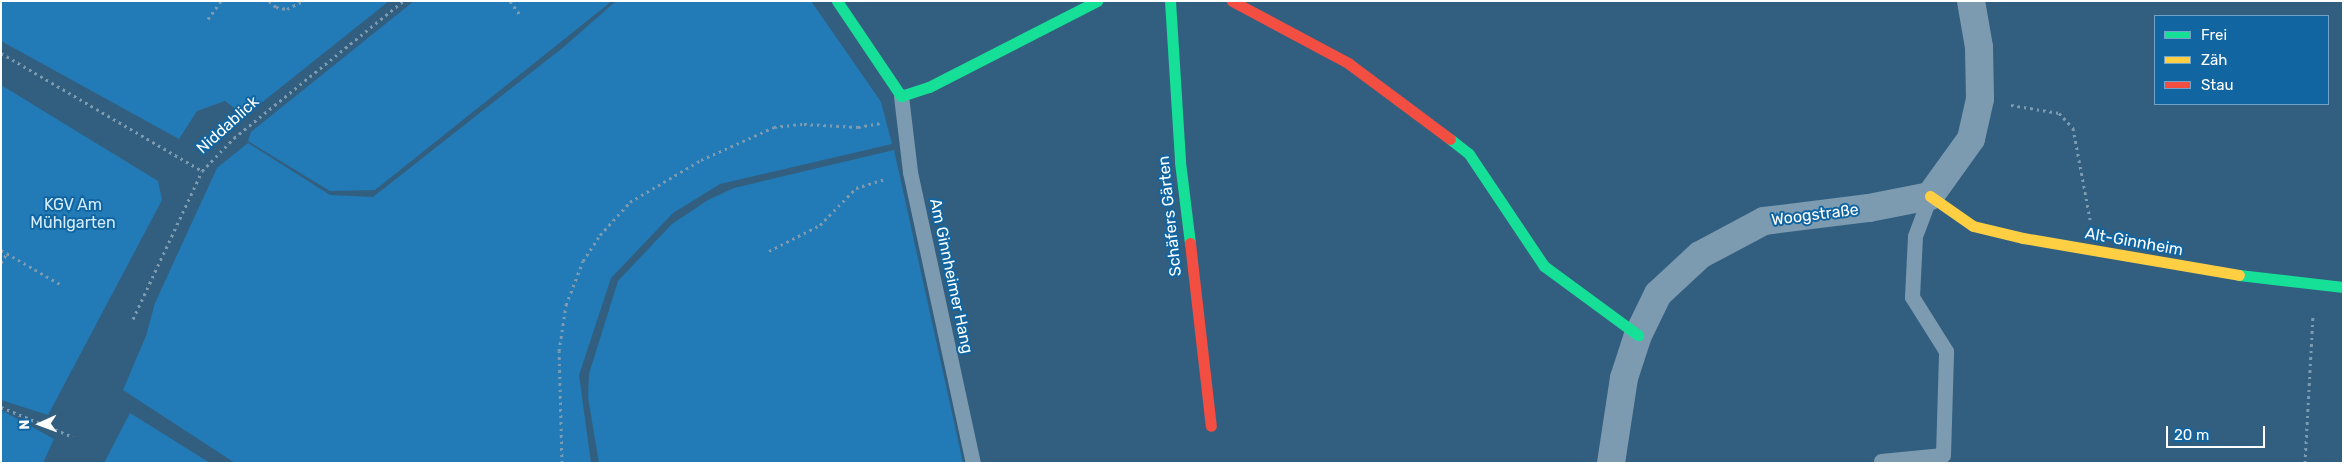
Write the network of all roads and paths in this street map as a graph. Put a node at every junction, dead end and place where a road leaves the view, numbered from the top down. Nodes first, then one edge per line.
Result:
1 (221, 1) edge
2 (269, 1) edge
3 (303, 1) edge
4 (403, 1) edge
5 (510, 1) edge
6 (837, 1) edge
7 (1098, 1) edge
8 (1170, 1) edge
9 (1232, 1) edge
10 (1971, 1) edge
11 (520, 15) dead end
12 (208, 19) dead end
13 (1, 53) edge
14 (901, 96) junction
15 (2005, 103) dead end
16 (202, 171) junction
17 (910, 172) junction
18 (1930, 196) junction
19 (1, 250) edge
20 (769, 251) dead end
21 (2090, 251) junction
22 (7, 253) junction
23 (1, 263) edge
24 (60, 284) dead end
25 (2314, 284) junction
26 (2343, 287) edge
27 (133, 319) dead end
28 (1638, 335) junction
29 (1, 407) edge
30 (1211, 426) dead end
31 (73, 437) dead end
32 (1881, 461) dead end
33 (562, 463) edge
34 (972, 463) edge
35 (1611, 463) edge
36 (2305, 463) edge

1 - 12 path
2 - 3 path
4 - 16 path, Niddablick
5 - 11 path
6 - 14 street
7 - 14 street
8 - 30 street, Schäfers Gärten
9 - 28 street
10 - 18 street
13 - 16 path
14 - 17 lane, Am Ginnheimer Hang
14 - 33 path
15 - 21 path
16 - 27 path, Niddablick
17 - 20 path
17 - 34 lane, Am Ginnheimer Hang
18 - 21 street, Alt-Ginnheim
18 - 28 street, Woogstraße
18 - 32 lane
19 - 22 path
21 - 25 street, Alt-Ginnheim
22 - 23 path
22 - 24 path
25 - 26 street, Alt-Ginnheim
25 - 36 path
28 - 35 street, Woogstraße
29 - 31 path

